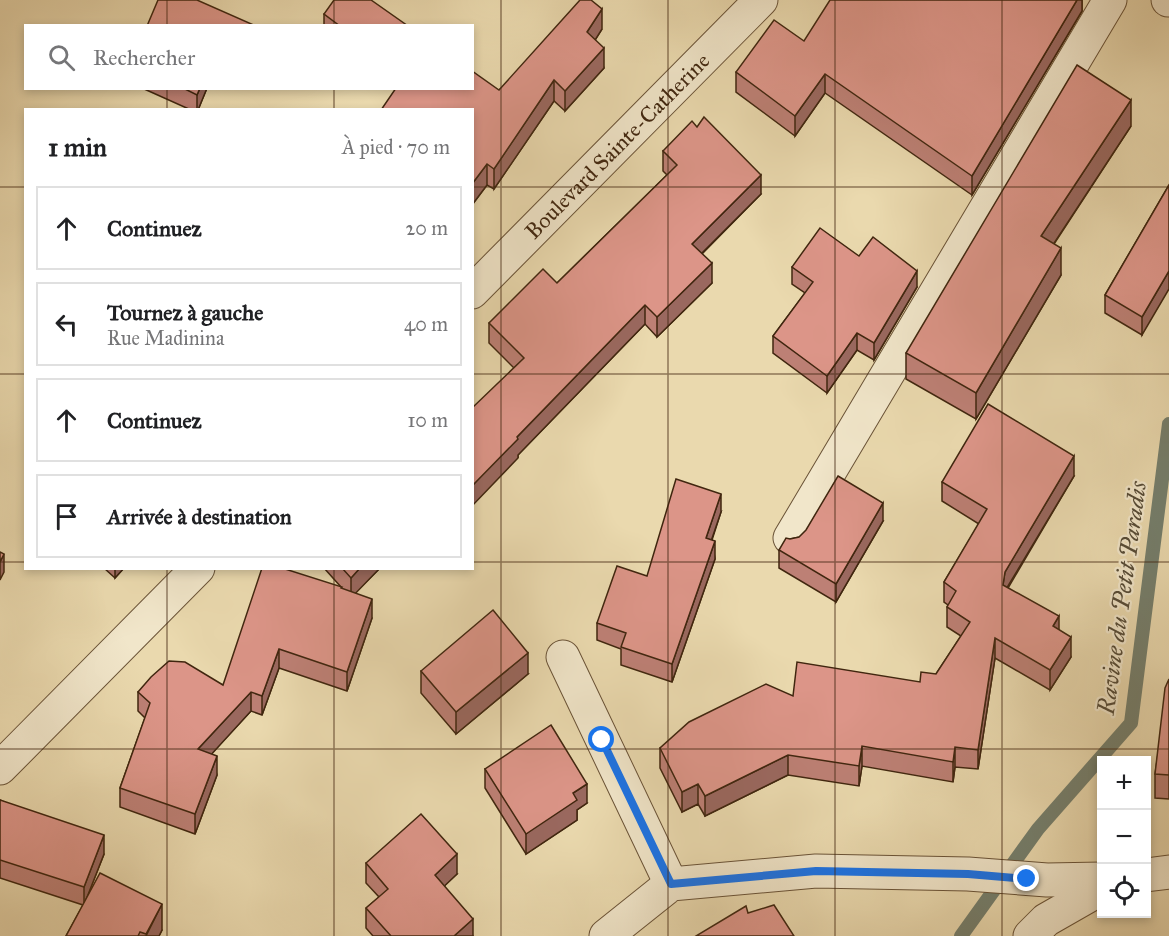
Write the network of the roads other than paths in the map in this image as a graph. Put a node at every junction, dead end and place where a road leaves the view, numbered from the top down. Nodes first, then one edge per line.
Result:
1 (761, 0) edge
2 (1110, 0) edge
3 (474, 290) edge
4 (790, 538) edge
5 (196, 570) edge
6 (563, 657) dead end
7 (0, 768) edge
8 (1169, 872) edge
9 (1151, 874) edge
10 (1097, 879) edge
11 (671, 884) junction
12 (1097, 890) edge
13 (606, 936) edge
14 (1030, 936) edge

1 - 3 street, Boulevard Sainte-Catherine
2 - 4 street
5 - 7 street
6 - 11 street
8 - 9 street
10 - 11 street
11 - 13 street
12 - 14 street

